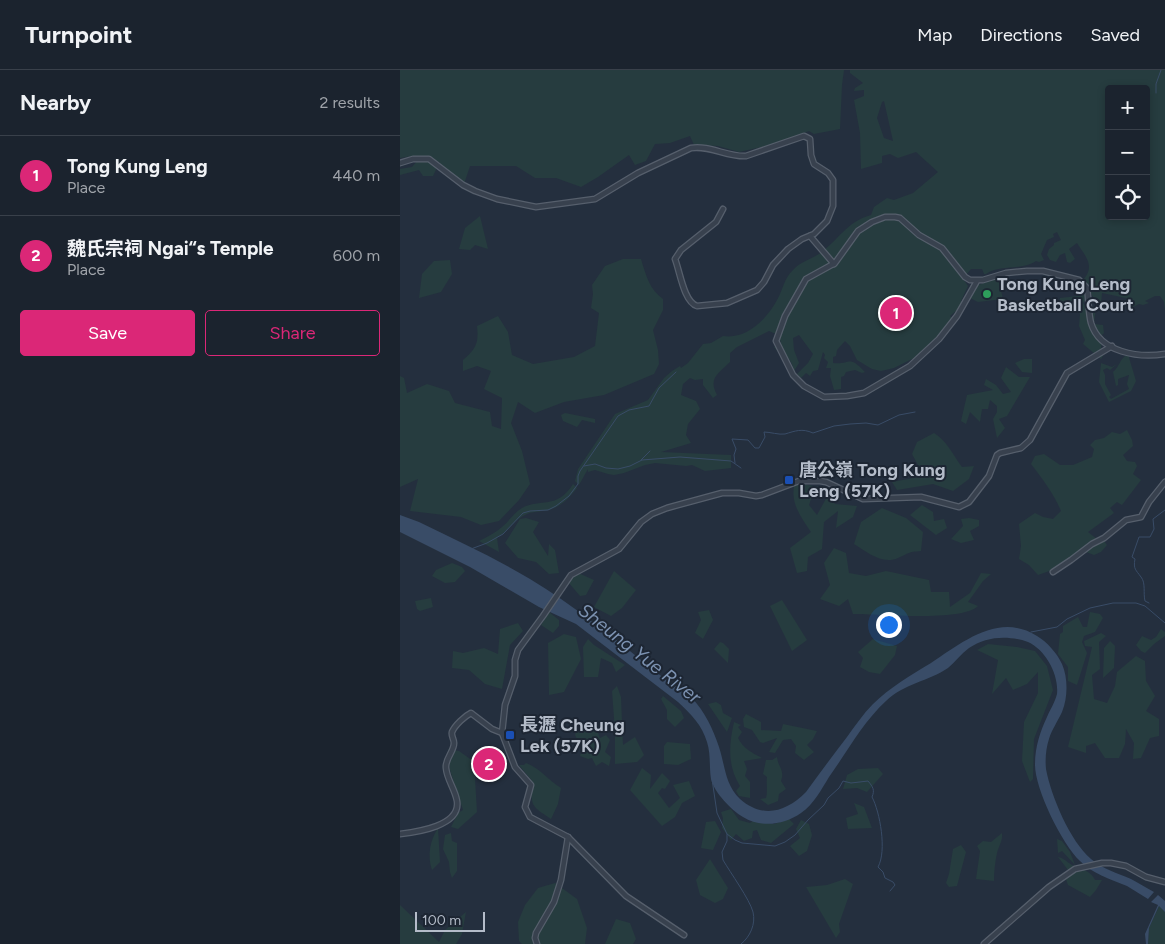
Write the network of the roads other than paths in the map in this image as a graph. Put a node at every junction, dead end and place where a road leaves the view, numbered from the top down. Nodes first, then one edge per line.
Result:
1 (400, 164) edge
2 (723, 209) dead end
3 (810, 236) junction
4 (834, 264) junction
5 (977, 281) junction
6 (1112, 346) junction
7 (1165, 354) edge
8 (1165, 482) edge
9 (1053, 572) dead end
10 (502, 733) junction
11 (400, 834) edge
12 (568, 837) junction
13 (1165, 882) edge
14 (684, 935) dead end
15 (536, 944) edge
16 (984, 944) edge

1 - 3 street
2 - 3 street
3 - 4 street
4 - 5 street
4 - 5 street
5 - 6 street
6 - 7 street
6 - 10 street
8 - 9 street
10 - 11 street
10 - 12 street
12 - 14 street
12 - 15 street
13 - 16 street

